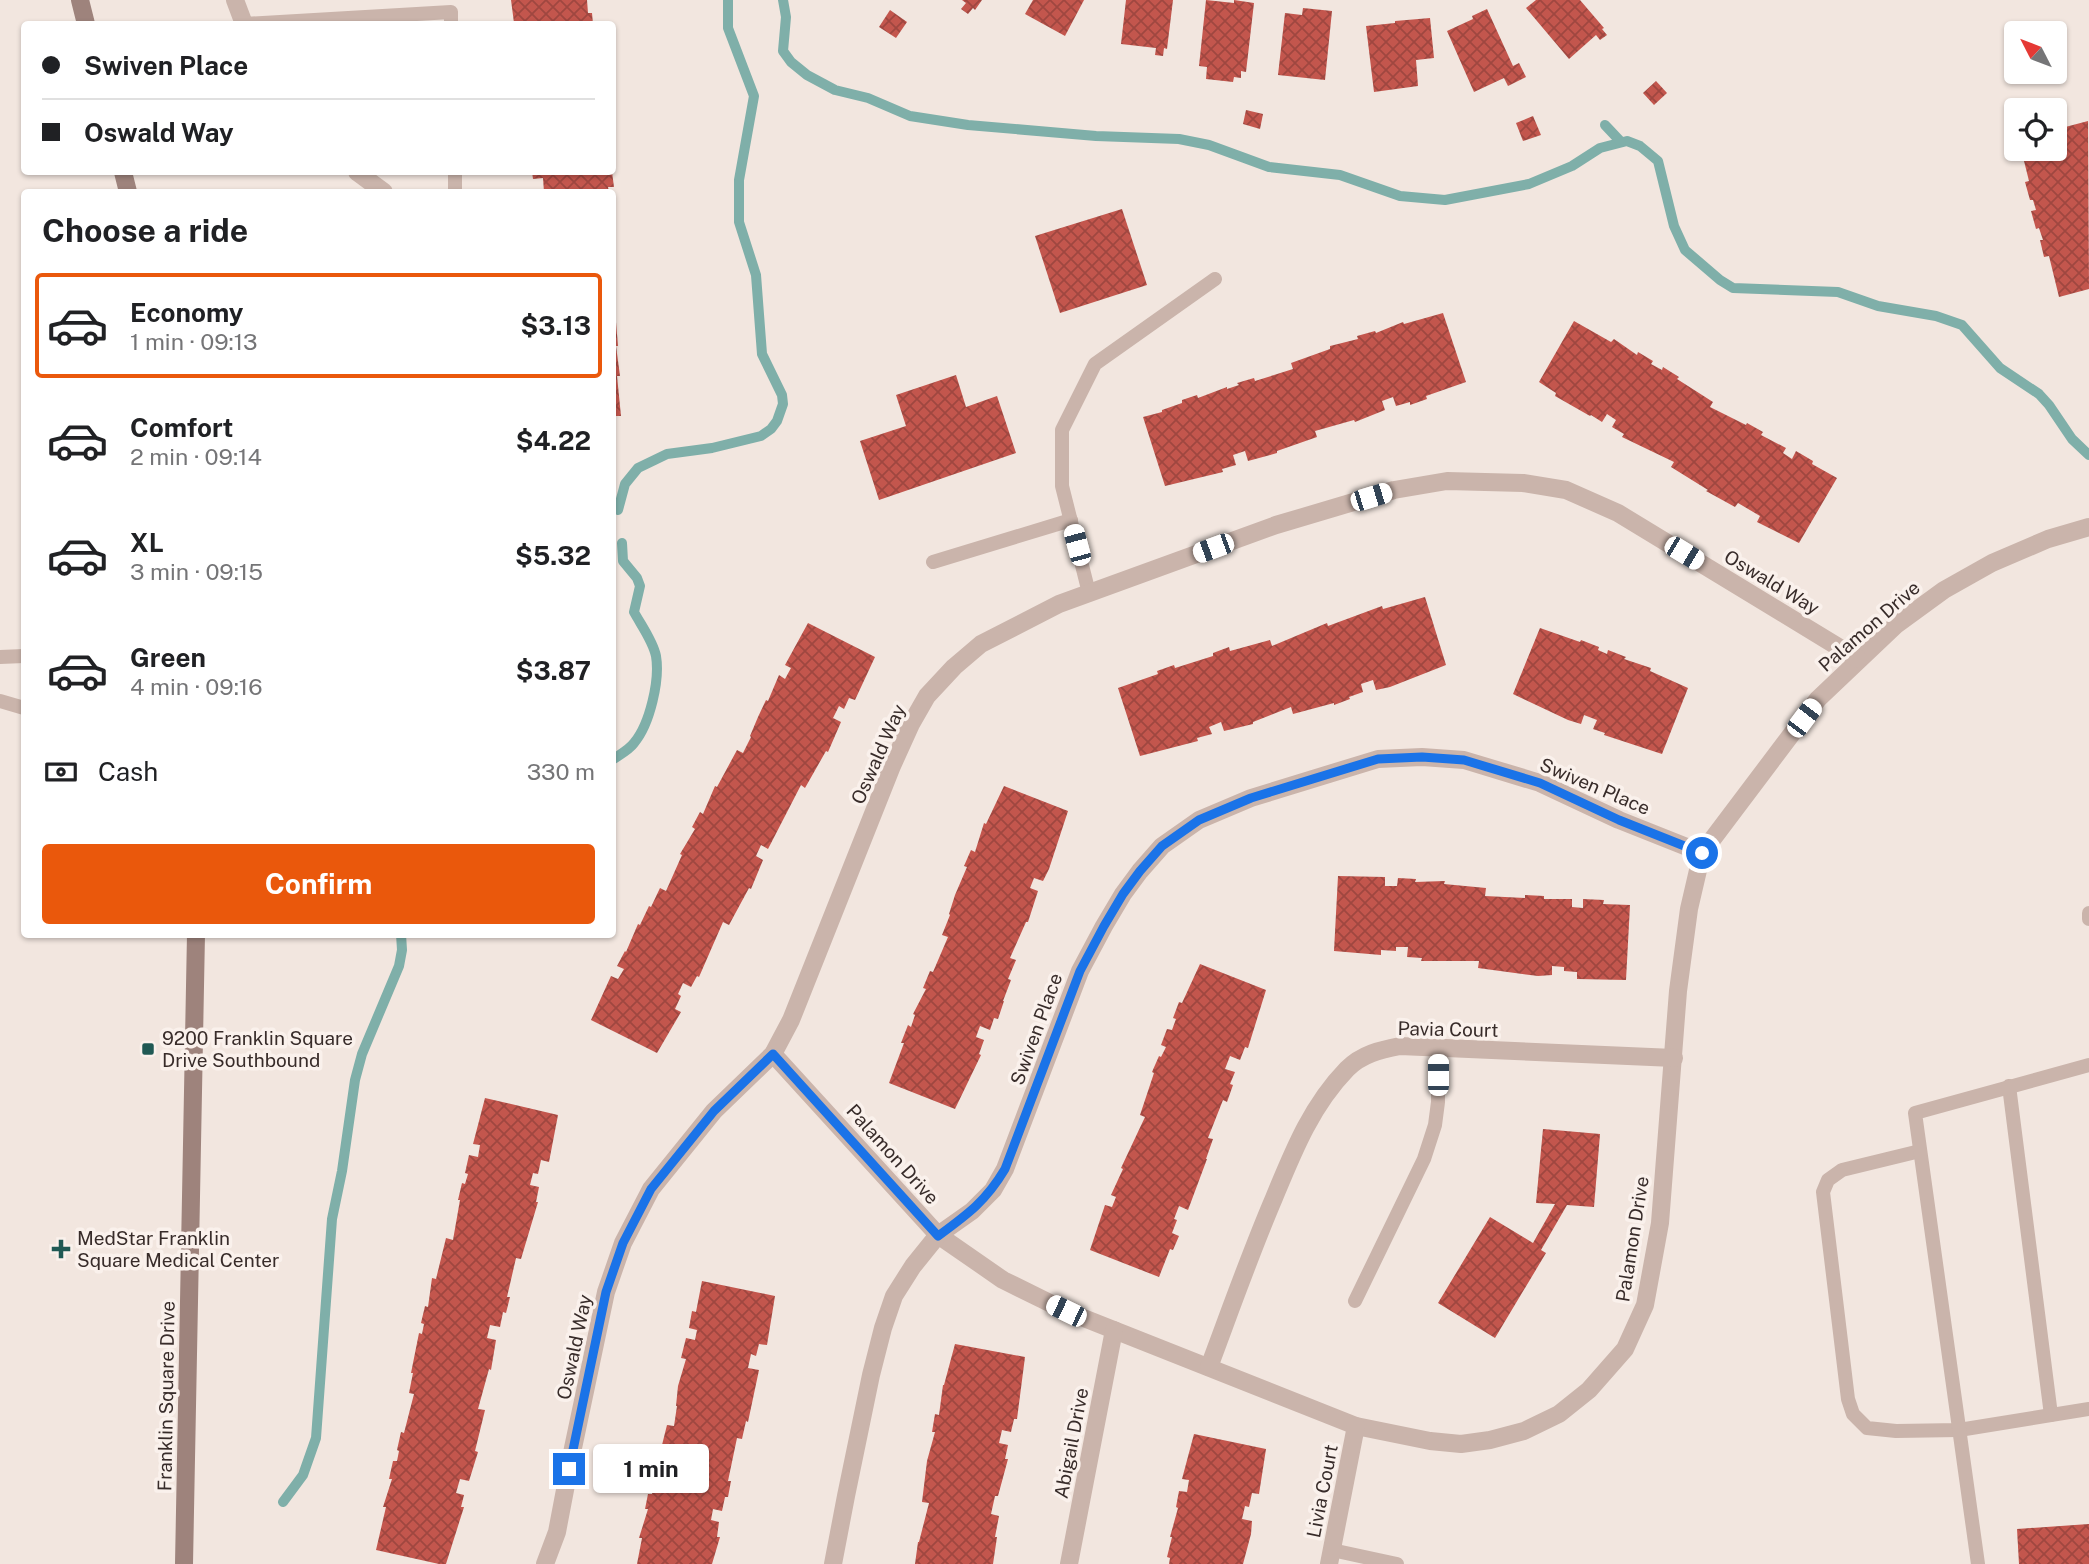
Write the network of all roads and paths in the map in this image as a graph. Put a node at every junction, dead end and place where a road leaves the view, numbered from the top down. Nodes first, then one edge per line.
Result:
1 (80, 0) edge
2 (235, 0) edge
3 (85, 21) edge
4 (243, 21) edge
5 (296, 21) edge
6 (451, 21) edge
7 (361, 175) edge
8 (380, 189) edge
9 (1215, 279) dead end
10 (1070, 520) junction
11 (2089, 527) edge
12 (933, 562) dead end
13 (1090, 593) junction
14 (21, 656) edge
15 (0, 657) edge
16 (1858, 659) junction
17 (0, 701) edge
18 (21, 707) edge
19 (1702, 853) junction
20 (2089, 913) edge
21 (2089, 919) edge
22 (196, 938) edge
23 (1438, 1048) junction
24 (773, 1054) junction
25 (1674, 1058) junction
26 (2089, 1065) edge
27 (2009, 1086) junction
28 (1920, 1152) junction
29 (938, 1236) junction
30 (1355, 1301) dead end
31 (1114, 1330) junction
32 (1209, 1367) junction
33 (2089, 1409) edge
34 (2052, 1415) junction
35 (1356, 1426) junction
36 (1959, 1430) junction
37 (1330, 1557) edge
38 (184, 1564) edge
39 (545, 1564) edge
40 (834, 1564) edge
41 (1069, 1564) edge
42 (1397, 1564) edge
43 (1978, 1564) edge

1 - 3 street
2 - 4 street
5 - 6 lane
7 - 8 street
9 - 10 lane
10 - 12 lane
10 - 13 lane
11 - 16 street, Palamon Drive
13 - 16 street, Oswald Way
13 - 24 street, Oswald Way
14 - 15 lane
16 - 19 street, Palamon Drive
17 - 18 lane
19 - 25 street, Palamon Drive
19 - 29 street, Swiven Place
20 - 21 lane
22 - 38 street, Franklin Square Drive
23 - 25 street, Pavia Court
23 - 30 lane
23 - 32 street, Pavia Court
24 - 29 street, Palamon Drive
24 - 39 street, Oswald Way
25 - 35 street, Palamon Drive
26 - 27 lane
27 - 28 lane
27 - 34 lane
28 - 36 lane
28 - 36 lane
29 - 31 street, Palamon Drive
29 - 40 street, Swiven Place
31 - 32 street, Palamon Drive
31 - 41 street, Abigail Drive
32 - 35 street, Palamon Drive
33 - 34 lane
34 - 36 lane
35 - 37 street, Livia Court
36 - 43 lane
37 - 42 lane

